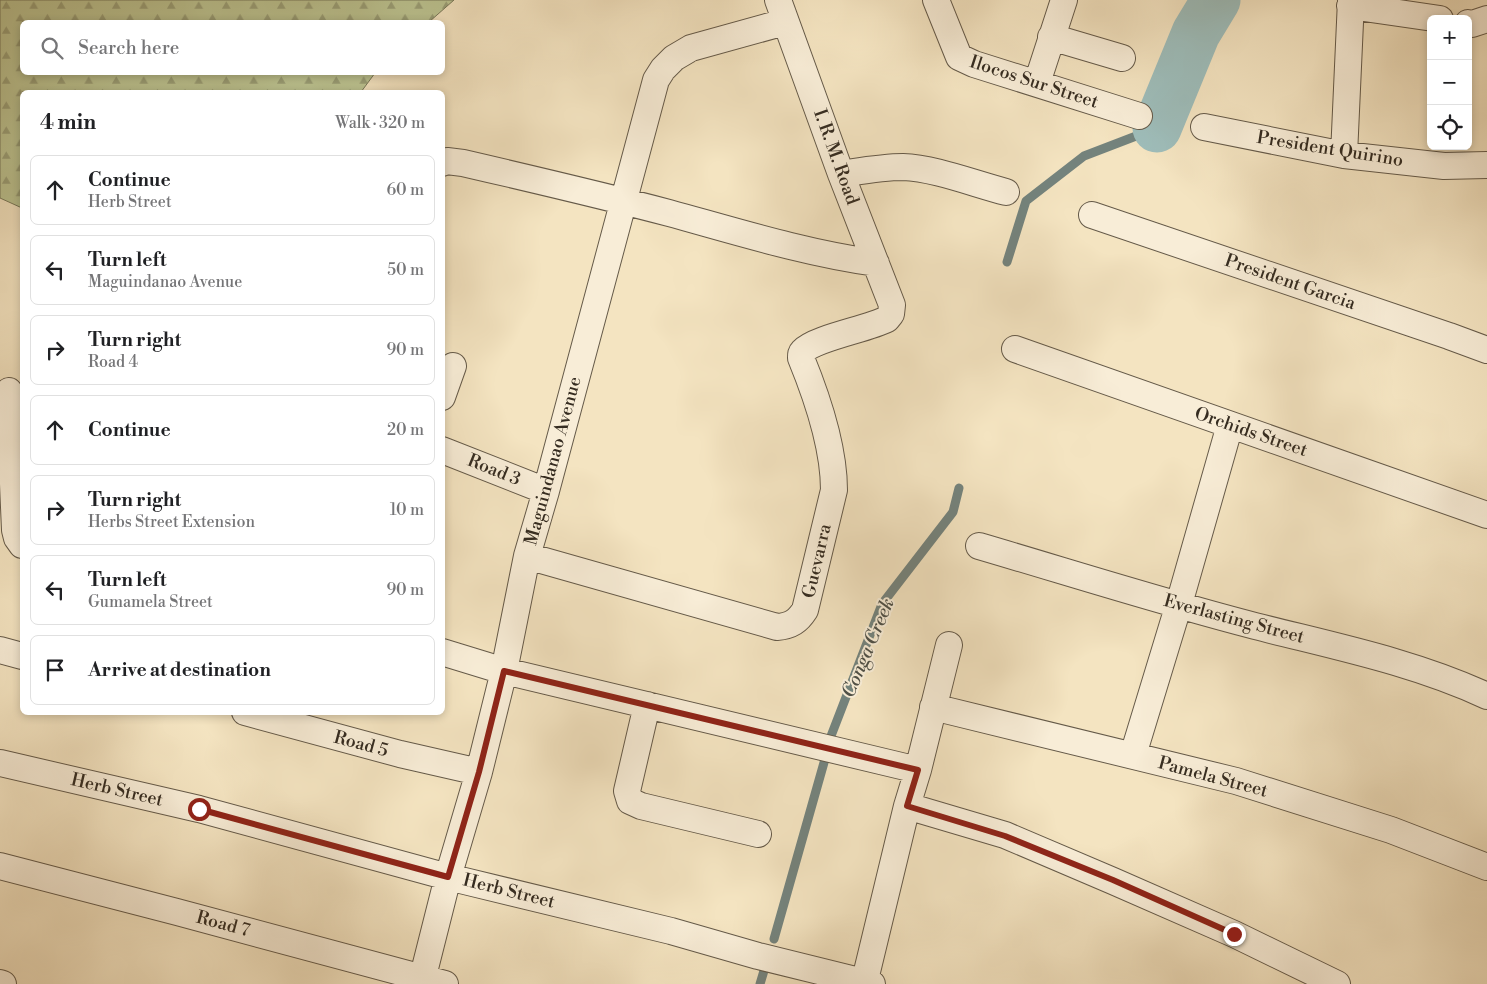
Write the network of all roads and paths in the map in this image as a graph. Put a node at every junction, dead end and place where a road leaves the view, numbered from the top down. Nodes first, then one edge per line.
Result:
1 (936, 0) edge
2 (1064, 0) edge
3 (1350, 3) edge
4 (781, 11) edge
5 (1427, 17) edge
6 (1487, 19) edge
7 (1472, 24) edge
8 (1051, 37) junction
9 (1122, 58) dead end
10 (1037, 83) junction
11 (1139, 116) dead end
12 (1204, 127) dead end
13 (1344, 155) junction
14 (445, 162) edge
15 (1487, 165) edge
16 (841, 174) junction
17 (1006, 192) dead end
18 (624, 201) junction
19 (1092, 215) dead end
20 (876, 263) junction
21 (891, 314) joint
22 (1016, 350) dead end
23 (1487, 350) edge
24 (453, 366) dead end
25 (445, 389) edge
26 (10, 391) edge
27 (1230, 425) junction
28 (445, 451) edge
29 (546, 491) junction
30 (1487, 515) edge
31 (20, 543) edge
32 (978, 546) dead end
33 (527, 556) junction
34 (1179, 604) junction
35 (949, 645) dead end
36 (0, 650) edge
37 (445, 653) edge
38 (20, 655) edge
39 (504, 671) junction
40 (1487, 696) edge
41 (647, 705) junction
42 (933, 708) junction
43 (256, 715) edge
44 (1133, 755) junction
45 (0, 763) edge
46 (918, 770) junction
47 (479, 772) junction
48 (907, 806) junction
49 (758, 834) dead end
50 (0, 866) edge
51 (1487, 867) edge
52 (448, 877) junction
53 (429, 982) edge
54 (867, 984) edge
55 (1337, 984) edge

1 - 10 street, Ilocos Sur Street
2 - 8 street
3 - 5 street
3 - 13 street
4 - 16 street, I. R. M. Road
4 - 18 street, Maguindanao Avenue
6 - 7 street
8 - 9 street
8 - 10 street
10 - 11 street, Ilocos Sur Street
12 - 13 street, President Quirino
13 - 15 street, President Quirino
14 - 18 street
16 - 17 street
16 - 20 street, I. R. M. Road
18 - 20 street
18 - 29 street, Maguindanao Avenue
19 - 23 street, President Garcia
20 - 21 street, I. R. M. Road
21 - 33 street, Guevarra
22 - 27 street, Orchids Street
24 - 25 street
26 - 31 street
27 - 30 street, Orchids Street
27 - 34 street
28 - 29 street, Road 3
29 - 33 street, Maguindanao Avenue
32 - 34 street, Everlasting Street
33 - 39 street, Maguindanao Avenue
34 - 40 street, Everlasting Street
34 - 44 street
35 - 42 street
36 - 38 street
37 - 39 street
39 - 41 street
39 - 47 street, Maguindanao Avenue
41 - 46 street
41 - 49 street
42 - 44 street, Pamela Street
42 - 46 street
43 - 47 street, Road 5
44 - 51 street, Pamela Street
45 - 52 street, Herb Street
46 - 48 street
47 - 52 street, Maguindanao Avenue
48 - 54 street
48 - 55 street
50 - 53 street, Road 7
52 - 53 street, Maguindanao Avenue
52 - 54 street, Herb Street

